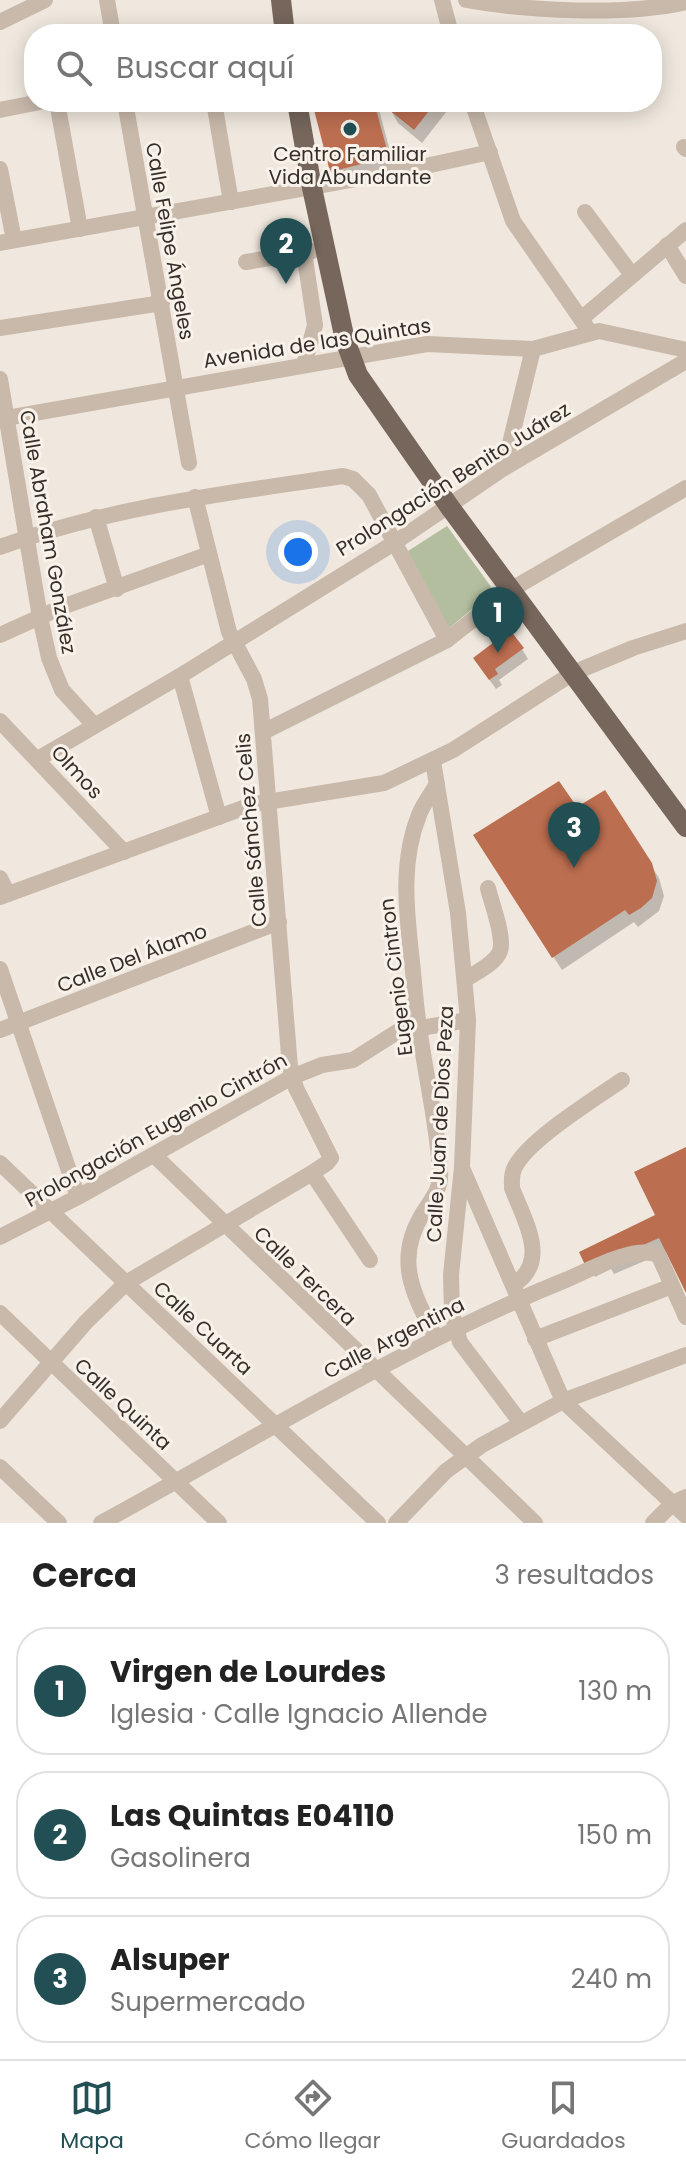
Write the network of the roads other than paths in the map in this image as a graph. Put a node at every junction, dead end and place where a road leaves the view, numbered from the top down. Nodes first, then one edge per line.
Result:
1 (45, 0) edge
2 (107, 0) edge
3 (281, 0) edge
4 (442, 0) edge
5 (466, 0) edge
6 (686, 2) edge
7 (0, 22) edge
8 (111, 24) edge
9 (284, 24) edge
10 (448, 24) edge
11 (24, 105) edge
12 (0, 110) edge
13 (59, 112) edge
14 (127, 112) edge
15 (216, 112) edge
16 (299, 112) edge
17 (476, 112) edge
18 (490, 152) junction
19 (0, 169) edge
20 (312, 188) junction
21 (231, 202) junction
22 (585, 212) dead end
23 (146, 216) junction
24 (80, 229) junction
25 (686, 230) edge
26 (7, 242) edge
27 (667, 245) junction
28 (325, 248) junction
29 (304, 252) junction
30 (246, 262) dead end
31 (632, 275) junction
32 (686, 276) edge
33 (162, 303) junction
34 (586, 325) junction
35 (0, 328) edge
36 (533, 349) junction
37 (686, 350) edge
38 (350, 358) junction
39 (686, 361) edge
40 (304, 365) junction
41 (0, 379) edge
42 (175, 386) junction
43 (3, 418) edge
44 (189, 463) dead end
45 (504, 468) junction
46 (686, 488) edge
47 (195, 497) junction
48 (449, 506) junction
49 (96, 517) junction
50 (28, 537) junction
51 (394, 543) junction
52 (0, 547) edge
53 (209, 554) junction
54 (117, 589) junction
55 (512, 589) junction
56 (40, 617) junction
57 (686, 631) edge
58 (0, 635) edge
59 (447, 640) junction
60 (234, 643) junction
61 (573, 673) junction
62 (180, 676) junction
63 (0, 721) edge
64 (94, 725) junction
65 (263, 732) junction
66 (38, 759) junction
67 (433, 761) junction
68 (437, 784) junction
69 (268, 799) junction
70 (219, 817) junction
71 (686, 827) edge
72 (124, 852) junction
73 (0, 878) edge
74 (488, 888) dead end
75 (4, 896) edge
76 (279, 922) junction
77 (0, 969) edge
78 (466, 979) junction
79 (468, 1020) junction
80 (20, 1023) junction
81 (419, 1027) junction
82 (0, 1030) edge
83 (292, 1077) junction
84 (622, 1080) dead end
85 (154, 1155) junction
86 (0, 1163) edge
87 (462, 1167) junction
88 (312, 1173) junction
89 (436, 1195) junction
90 (459, 1196) junction
91 (78, 1197) junction
92 (51, 1212) junction
93 (225, 1226) junction
94 (0, 1237) edge
95 (370, 1260) dead end
96 (126, 1283) junction
97 (672, 1286) junction
98 (516, 1291) junction
99 (0, 1313) edge
100 (686, 1317) edge
101 (455, 1328) junction
102 (436, 1338) junction
103 (535, 1339) junction
104 (686, 1355) edge
105 (50, 1362) junction
106 (374, 1369) junction
107 (563, 1401) junction
108 (0, 1421) edge
109 (521, 1423) junction
110 (275, 1424) junction
111 (464, 1456) junction
112 (0, 1467) edge
113 (176, 1482) junction
114 (679, 1500) edge
115 (686, 1516) edge
116 (59, 1523) edge
117 (101, 1523) edge
118 (219, 1523) edge
119 (378, 1523) edge
120 (396, 1523) edge
121 (535, 1523) edge
122 (653, 1523) edge

1 - 7 street
2 - 8 street
3 - 9 main road
4 - 10 street
5 - 6 street
11 - 12 street
13 - 24 street
14 - 23 street, Calle Felipe Ángeles
15 - 21 street
16 - 20 main road
17 - 18 street
18 - 20 street
18 - 34 street
19 - 26 street
20 - 21 street
20 - 28 main road
21 - 23 street
22 - 31 street
23 - 24 street
23 - 33 street, Calle Felipe Ángeles
24 - 26 street
25 - 27 street
27 - 31 street
27 - 32 street
28 - 29 street
28 - 38 main road
29 - 30 street
29 - 40 street
31 - 34 street
33 - 35 street
33 - 42 street, Calle Felipe Ángeles
34 - 36 street, Avenida de las Quintas
34 - 37 street, Avenida de las Quintas
36 - 38 street, Avenida de las Quintas
36 - 45 street
38 - 40 street, Avenida de las Quintas
38 - 48 main road
39 - 45 street, Prolongación Benito Juárez
40 - 42 street, Avenida de las Quintas
41 - 43 street, Calle Abraham González
42 - 43 street, Avenida de las Quintas
42 - 44 street, Calle Felipe Ángeles
43 - 50 street, Calle Abraham González
45 - 48 street, Prolongación Benito Juárez
46 - 55 street
47 - 49 street
47 - 51 street
47 - 53 street, Calle Sánchez Celis
48 - 51 street, Prolongación Benito Juárez
48 - 55 main road
49 - 50 street
49 - 54 street
50 - 52 street
50 - 56 street, Calle Abraham González
51 - 59 street
51 - 60 street, Prolongación Benito Juárez
53 - 54 street
53 - 60 street, Calle Sánchez Celis
54 - 56 street
55 - 59 street
55 - 61 main road
56 - 58 street
56 - 64 street, Calle Abraham González
57 - 61 street
59 - 65 street
60 - 62 street, Prolongación Benito Juárez
60 - 65 street, Calle Sánchez Celis
61 - 67 street
61 - 71 main road
62 - 64 street, Prolongación Benito Juárez
62 - 70 street
63 - 66 street, Olmos
64 - 66 street, Prolongación Benito Juárez
65 - 69 street, Calle Sánchez Celis
66 - 72 street, Olmos
67 - 68 street, Calle Juan de Dios Peza
67 - 69 street
68 - 78 street, Calle Juan de Dios Peza
68 - 81 street, Eugenio Cintron
69 - 70 street
69 - 76 street, Calle Sánchez Celis
70 - 72 street
72 - 75 street
73 - 75 street
74 - 78 street
76 - 80 street, Calle Del Álamo
76 - 83 street, Calle Sánchez Celis
77 - 80 street
78 - 79 street, Calle Juan de Dios Peza
79 - 81 street, Prolongación Eugenio Cintrón
79 - 87 street, Calle Juan de Dios Peza
80 - 82 street, Calle Del Álamo
80 - 91 street
81 - 83 street, Prolongación Eugenio Cintrón
81 - 89 street, Eugenio Cintron
83 - 85 street, Prolongación Eugenio Cintrón
83 - 88 street, Calle Sánchez Celis
84 - 98 street
85 - 91 street, Prolongación Eugenio Cintrón
85 - 93 street, Calle Tercera
86 - 92 street, Calle Cuarta
87 - 90 street, Calle Juan de Dios Peza
87 - 98 street
88 - 93 street
88 - 95 street
89 - 90 street
89 - 102 street
90 - 101 street, Calle Juan de Dios Peza
91 - 92 street, Prolongación Eugenio Cintrón
92 - 94 street, Prolongación Eugenio Cintrón
92 - 96 street, Calle Cuarta
93 - 96 street
93 - 106 street, Calle Tercera
96 - 105 street
96 - 110 street, Calle Cuarta
97 - 98 street, Calle Argentina
97 - 100 street, Calle Argentina
97 - 103 street
98 - 101 street, Calle Argentina
98 - 103 street
99 - 105 street, Calle Quinta
101 - 102 street, Calle Argentina
101 - 109 street, Calle Juan de Dios Peza
102 - 106 street, Calle Argentina
103 - 107 street
104 - 107 street
105 - 108 street
105 - 113 street, Calle Quinta
106 - 110 street, Calle Argentina
106 - 111 street, Calle Tercera
107 - 109 street
107 - 114 street
109 - 111 street
110 - 113 street, Calle Argentina
110 - 119 street, Calle Cuarta
111 - 120 street
111 - 121 street, Calle Tercera
112 - 116 street
113 - 117 street, Calle Argentina
113 - 118 street, Calle Quinta
114 - 115 street
114 - 122 street

